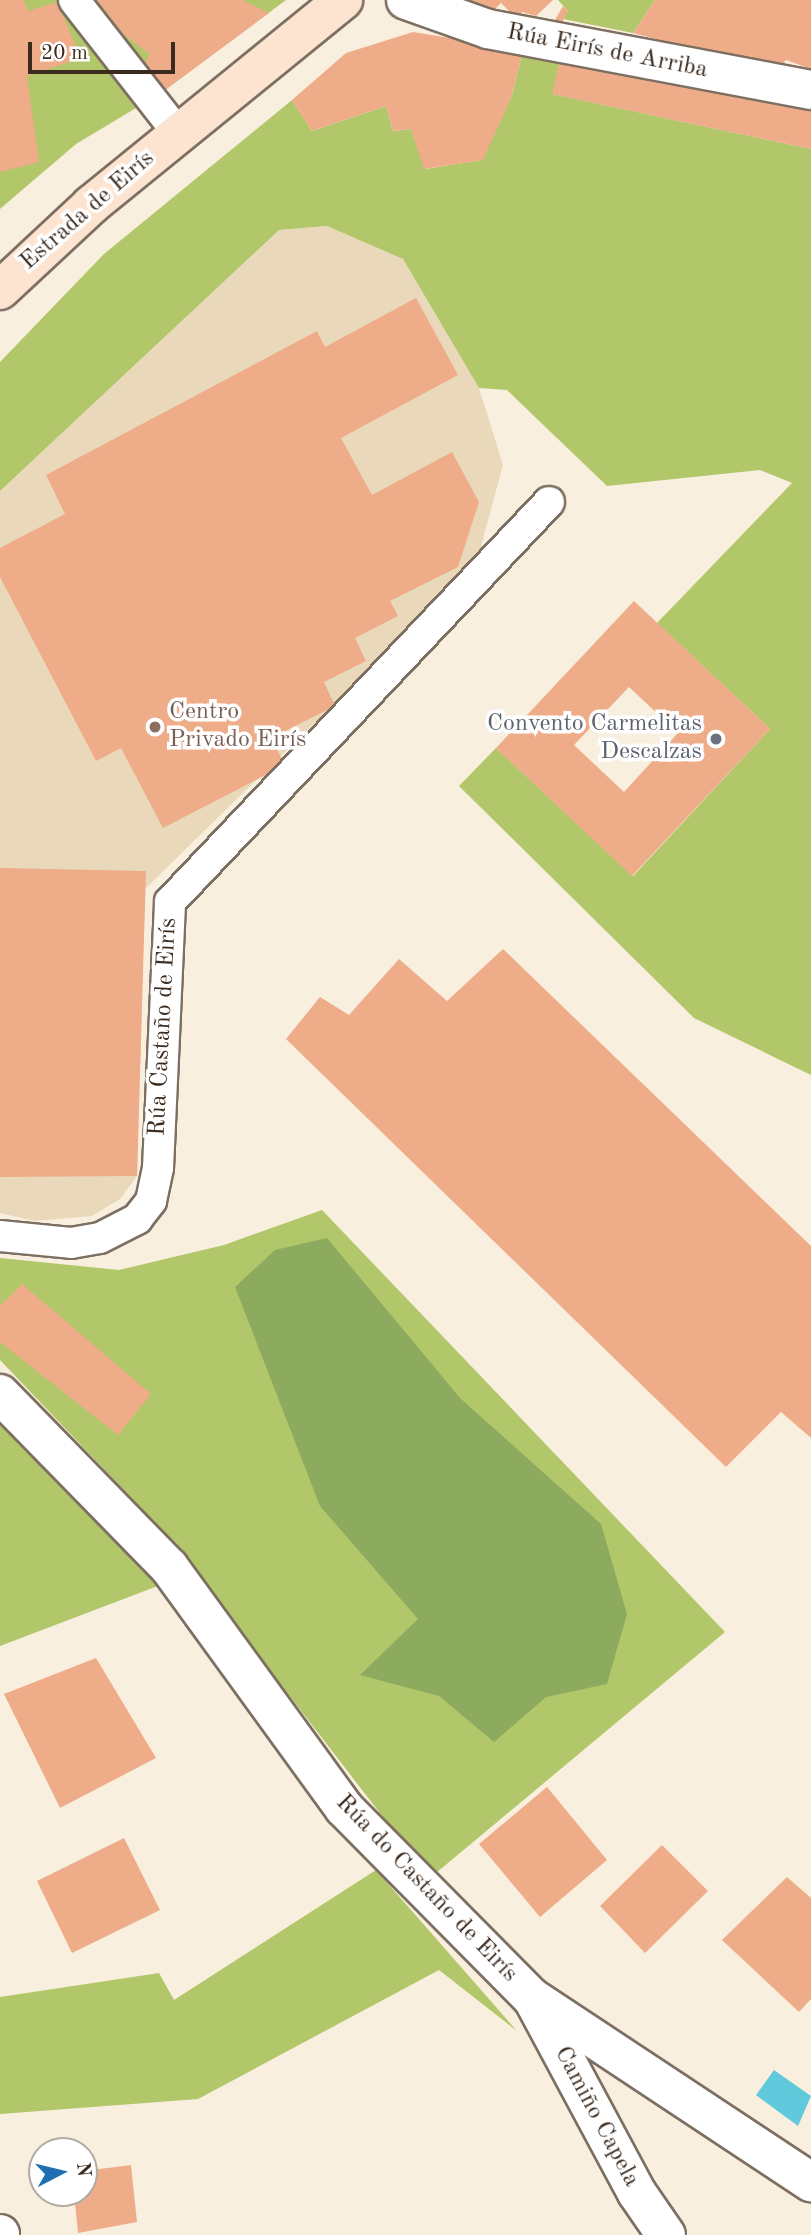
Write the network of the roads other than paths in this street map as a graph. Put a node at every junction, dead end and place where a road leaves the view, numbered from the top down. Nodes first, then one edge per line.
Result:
1 (74, 0) edge
2 (343, 0) edge
3 (406, 0) edge
4 (811, 90) edge
5 (178, 133) junction
6 (0, 290) edge
7 (549, 502) dead end
8 (0, 1236) edge
9 (0, 1394) edge
10 (531, 1997) junction
11 (811, 2182) edge
12 (666, 2235) edge

1 - 5 lane, Estrada de Eirís
2 - 5 street, Estrada de Eirís
3 - 4 street, Rúa Eirís de Arriba
5 - 6 street, Estrada de Eirís
7 - 8 lane, Rúa Castaño de Eirís
9 - 10 street, Rúa do Castaño de Eirís
10 - 11 street, Rúa do Castaño de Eirís
10 - 12 street, Camiño Capela

